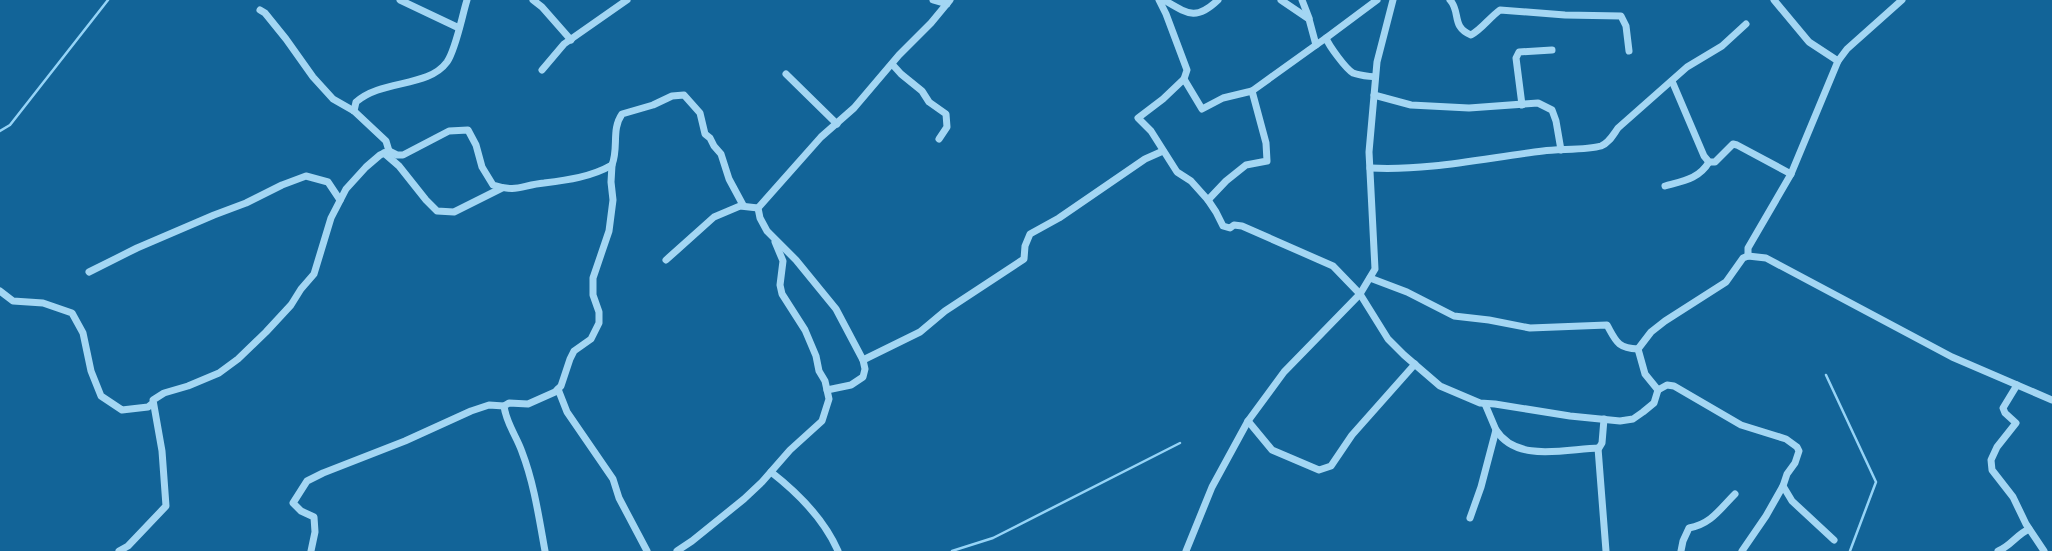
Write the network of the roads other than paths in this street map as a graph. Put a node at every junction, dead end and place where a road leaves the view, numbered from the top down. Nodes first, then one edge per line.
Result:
1 (400, 0) edge
2 (467, 0) edge
3 (533, 0) edge
4 (627, 0) edge
5 (933, 0) edge
6 (1159, 0) edge
7 (1164, 0) edge
8 (1218, 0) edge
9 (1281, 0) edge
10 (1302, 0) edge
11 (1377, 0) edge
12 (1393, 0) edge
13 (1450, 0) edge
14 (1774, 0) edge
15 (1902, 0) edge
16 (949, 2) edge
17 (260, 10) dead end
18 (1310, 19) junction
19 (1746, 24) dead end
20 (459, 28) junction
21 (1326, 38) junction
22 (572, 40) junction
23 (1316, 45) junction
24 (1552, 50) dead end
25 (1629, 51) dead end
26 (1838, 61) junction
27 (892, 64) junction
28 (542, 70) dead end
29 (786, 74) dead end
30 (1375, 77) junction
31 (1184, 80) junction
32 (1672, 81) junction
33 (1252, 91) junction
34 (1374, 95) junction
35 (1522, 105) junction
36 (354, 111) junction
37 (837, 124) junction
38 (939, 139) dead end
39 (1561, 150) junction
40 (1164, 151) junction
41 (386, 152) junction
42 (1709, 162) junction
43 (612, 165) junction
44 (1370, 168) junction
45 (1791, 174) junction
46 (1665, 186) dead end
47 (502, 188) junction
48 (340, 200) junction
49 (1208, 200) junction
50 (743, 205) junction
51 (758, 208) junction
52 (773, 238) junction
53 (1748, 256) junction
54 (666, 260) dead end
55 (89, 272) dead end
56 (1370, 278) junction
57 (0, 291) edge
58 (1360, 294) junction
59 (1638, 349) junction
60 (863, 360) junction
61 (1415, 364) junction
62 (2017, 385) junction
63 (558, 389) junction
64 (827, 390) junction
65 (1658, 390) junction
66 (2052, 400) edge
67 (153, 403) junction
68 (1485, 404) junction
69 (504, 406) junction
70 (1604, 419) junction
71 (1248, 422) junction
72 (1496, 430) junction
73 (1598, 448) junction
74 (771, 472) junction
75 (1783, 486) junction
76 (1735, 494) dead end
77 (1470, 518) dead end
78 (2029, 530) junction
79 (1834, 540) dead end
80 (119, 551) edge
81 (311, 551) edge
82 (545, 551) edge
83 (647, 551) edge
84 (677, 551) edge
85 (838, 551) edge
86 (1186, 551) edge
87 (1606, 551) edge
88 (1682, 551) edge
89 (1742, 551) edge
90 (1998, 551) edge
91 (2044, 551) edge

1 - 20 street
2 - 20 street
3 - 22 street
4 - 22 street
5 - 16 street
6 - 31 street
7 - 8 street
9 - 18 street
10 - 18 street
11 - 21 street
12 - 30 street
13 - 25 street
14 - 26 street
15 - 26 street
16 - 27 street
17 - 36 street
18 - 23 street
19 - 32 street
20 - 36 street
21 - 23 street
21 - 30 street
22 - 28 street
23 - 33 street
24 - 35 street
26 - 45 street
27 - 37 street
27 - 38 street
29 - 37 street
30 - 34 street
31 - 33 street
31 - 40 street
32 - 39 street
32 - 42 street
33 - 49 street
34 - 35 street
34 - 44 street
35 - 39 street
36 - 41 street
37 - 51 street
39 - 44 street
40 - 49 street
40 - 60 street
41 - 47 street
41 - 47 street
41 - 48 street
42 - 45 street
42 - 46 street
43 - 47 street
43 - 50 street
43 - 63 street
44 - 56 street
45 - 53 street
48 - 55 street
48 - 67 street
49 - 58 street
50 - 51 street
50 - 54 street
51 - 52 street
52 - 60 street
52 - 64 street
53 - 59 street
53 - 62 street
56 - 58 street
56 - 59 street
57 - 67 street
58 - 61 street
58 - 71 street
59 - 65 street
60 - 64 street
61 - 68 street
61 - 71 street
62 - 66 street
62 - 78 street
63 - 69 street
63 - 83 street
64 - 74 street
65 - 70 street
65 - 75 street
67 - 80 street
68 - 70 street
68 - 72 street
69 - 81 street
69 - 82 street
70 - 73 street
71 - 86 street
72 - 73 street
72 - 77 street
73 - 87 street
74 - 84 street
74 - 85 street
75 - 79 street
75 - 89 street
76 - 88 street
78 - 90 street
78 - 91 street

